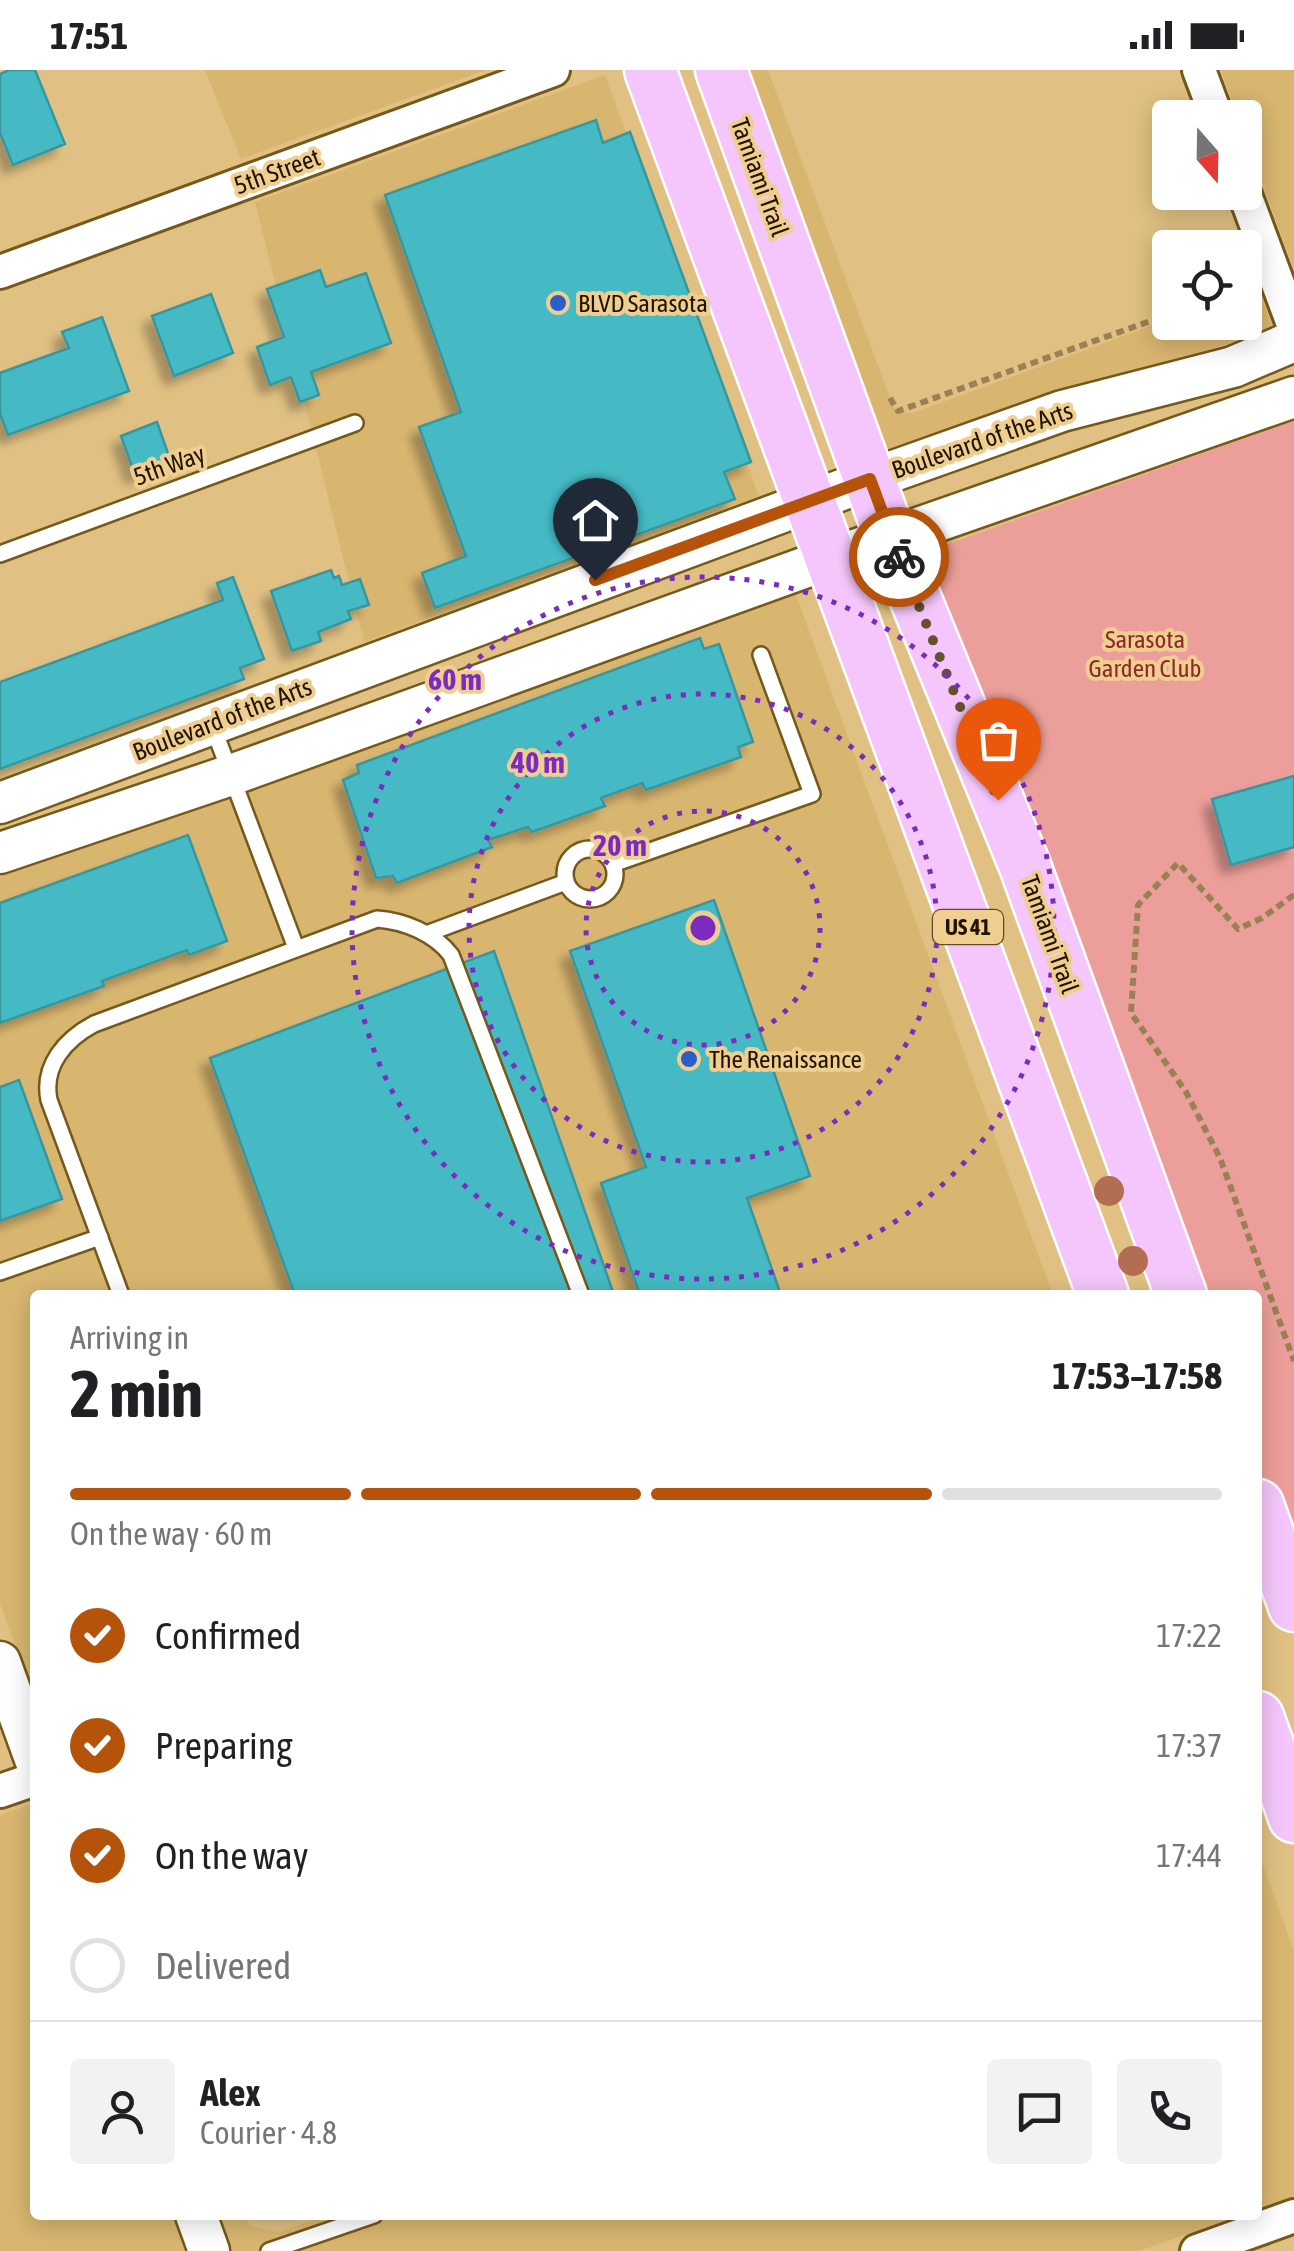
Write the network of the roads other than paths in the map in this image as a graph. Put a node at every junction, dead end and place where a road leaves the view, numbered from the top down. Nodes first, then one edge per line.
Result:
1 (554, 70) edge
2 (650, 70) edge
3 (721, 70) edge
4 (1199, 70) edge
5 (504, 78) edge
6 (1210, 100) edge
7 (1251, 210) edge
8 (0, 272) edge
9 (1294, 327) edge
10 (1294, 342) edge
11 (1294, 397) edge
12 (355, 423) dead end
13 (870, 479) junction
14 (812, 501) junction
15 (892, 540) junction
16 (0, 554) edge
17 (831, 559) junction
18 (761, 654) dead end
19 (211, 724) junction
20 (231, 775) junction
21 (0, 803) edge
22 (0, 853) edge
23 (613, 864) junction
24 (566, 882) junction
25 (426, 934) junction
26 (296, 948) junction
27 (100, 1237) junction
28 (0, 1272) edge
29 (119, 1290) edge
30 (579, 1290) edge
31 (1101, 1290) edge
32 (1179, 1290) edge
33 (1262, 1516) edge
34 (1294, 1606) edge
35 (0, 1662) edge
36 (1262, 1728) edge
37 (30, 1746) edge
38 (30, 1780) edge
39 (0, 1791) edge
40 (1294, 1817) edge
41 (1294, 2216) edge
42 (198, 2220) edge
43 (360, 2220) edge
44 (209, 2251) edge
45 (270, 2251) edge
46 (1197, 2251) edge

1 - 5 street, 5th Street
2 - 14 main road, US 41
3 - 13 main road, Tamiami Trail / US 41
4 - 6 street
5 - 8 street, 5th Street
7 - 9 street
10 - 13 street, Boulevard of the Arts
11 - 15 street, Boulevard of the Arts
12 - 16 lane, 5th Way
13 - 14 street, Boulevard of the Arts
13 - 15 main road, Tamiami Trail / US 41
14 - 17 main road, US 41
14 - 19 street, Boulevard of the Arts
15 - 17 street, Boulevard of the Arts
15 - 32 main road, Tamiami Trail / US 41
17 - 20 street, Boulevard of the Arts
17 - 31 main road, US 41
18 - 23 lane
19 - 20 lane
19 - 21 street, Boulevard of the Arts
20 - 22 street, Boulevard of the Arts
20 - 26 lane
23 - 24 lane
23 - 24 lane
24 - 25 lane
25 - 26 lane
25 - 30 lane
26 - 27 lane
27 - 28 lane
27 - 29 lane
33 - 34 main road
35 - 37 street
36 - 40 main road
38 - 39 street
41 - 46 street
42 - 44 street
43 - 45 lane

